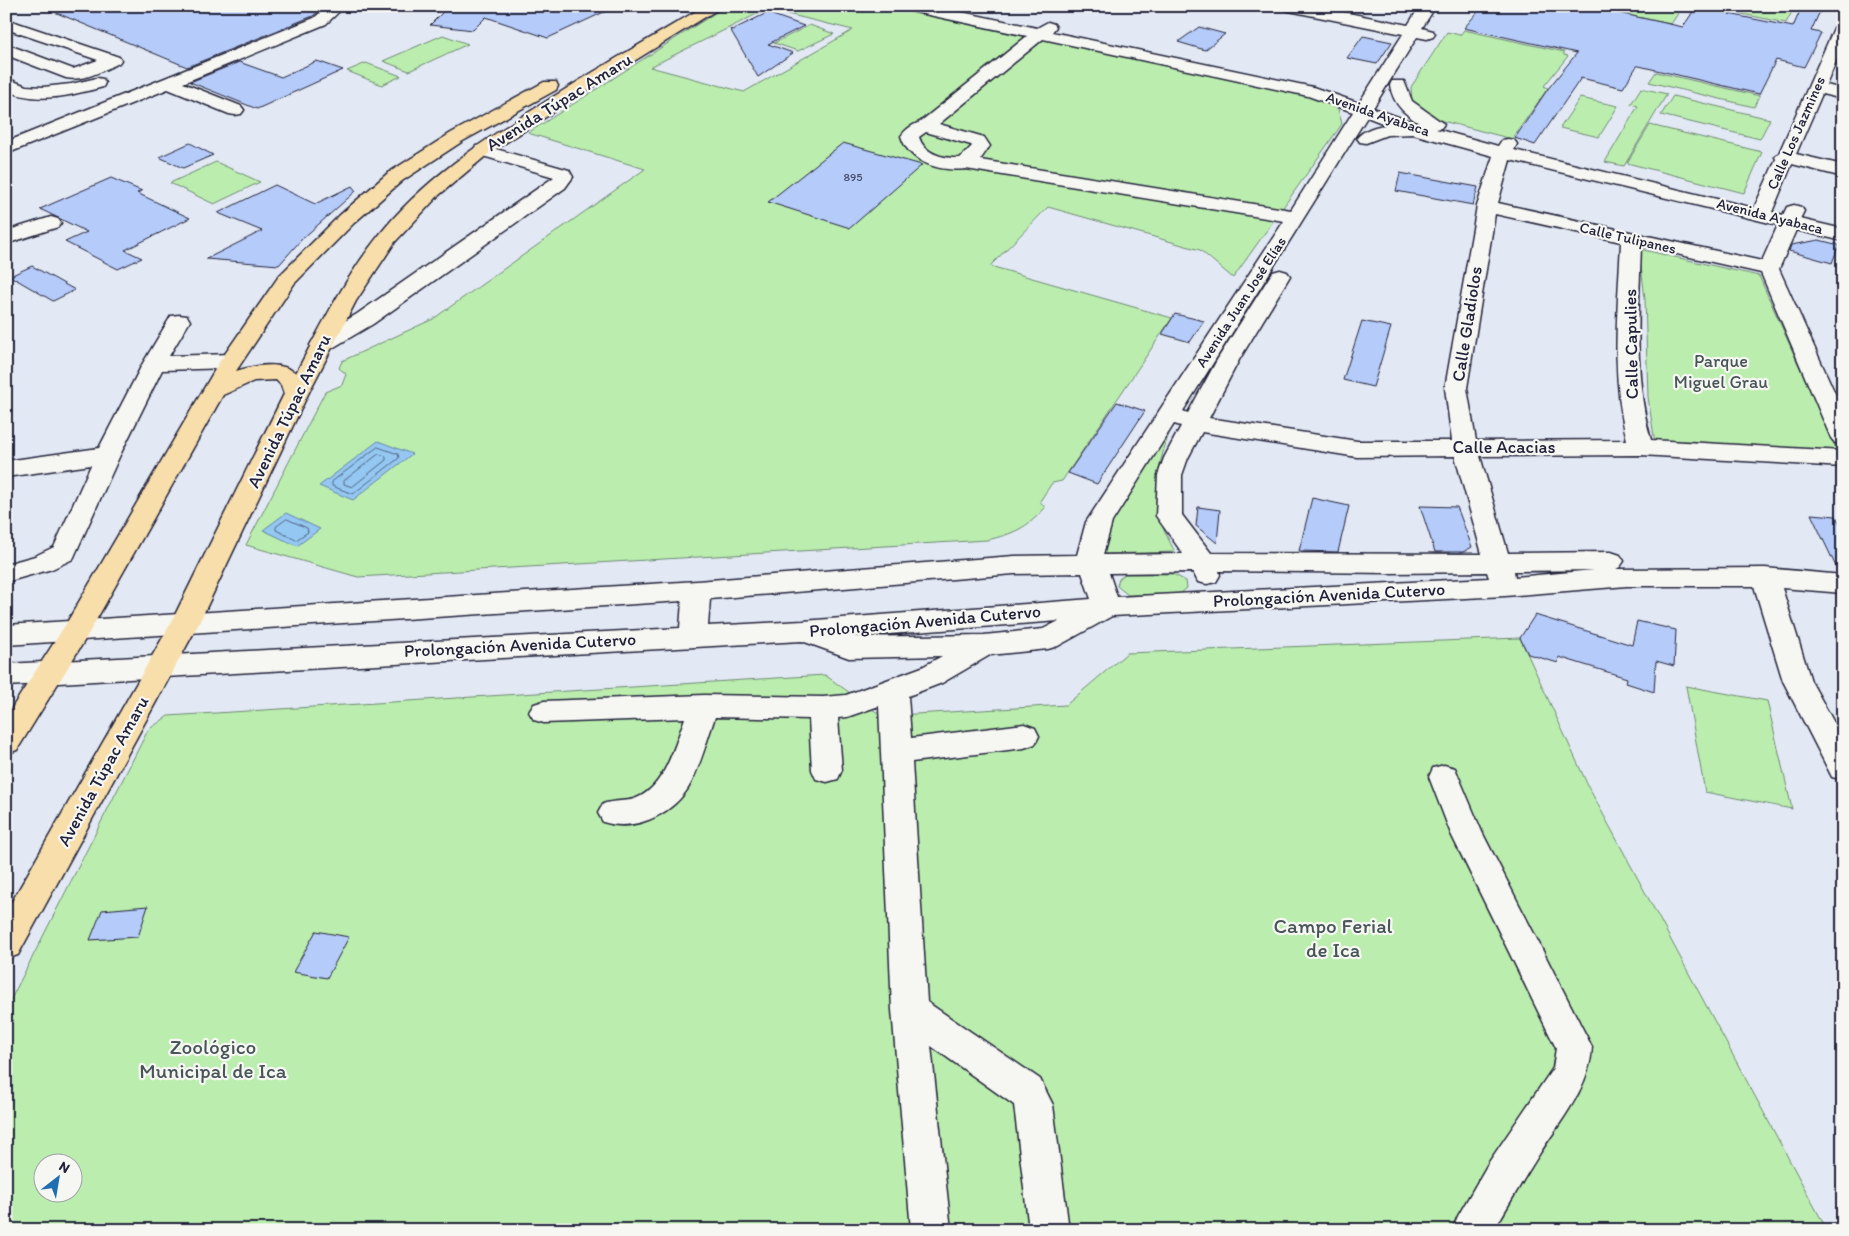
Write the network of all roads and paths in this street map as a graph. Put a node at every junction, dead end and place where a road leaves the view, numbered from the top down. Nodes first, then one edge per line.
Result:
1 (338, 6) edge
2 (691, 6) edge
3 (716, 6) edge
4 (910, 6) edge
5 (946, 6) edge
6 (1289, 6) edge
7 (1428, 6) edge
8 (1444, 6) edge
9 (1333, 10) edge
10 (6, 24) edge
11 (1843, 26) edge
12 (1045, 30) junction
13 (1420, 33) junction
14 (6, 49) edge
15 (1838, 49) edge
16 (113, 60) junction
17 (598, 67) junction
18 (1390, 82) junction
19 (6, 83) edge
20 (169, 84) junction
21 (1816, 88) junction
22 (1340, 90) junction
23 (1843, 94) edge
24 (235, 110) dead end
25 (1369, 116) junction
26 (926, 126) junction
27 (1427, 127) junction
28 (6, 149) edge
29 (1506, 149) junction
30 (482, 150) junction
31 (1784, 157) junction
32 (966, 163) junction
33 (1843, 171) edge
34 (1487, 206) junction
35 (1763, 209) junction
36 (1793, 216) junction
37 (1296, 218) junction
38 (51, 223) dead end
39 (1843, 223) edge
40 (1843, 235) edge
41 (6, 238) edge
42 (1631, 239) junction
43 (1769, 269) junction
44 (179, 321) dead end
45 (244, 342) junction
46 (321, 345) junction
47 (231, 361) junction
48 (154, 363) junction
49 (214, 391) junction
50 (296, 394) junction
51 (1169, 414) junction
52 (1194, 423) junction
53 (1843, 438) edge
54 (1465, 447) junction
55 (1641, 447) junction
56 (108, 455) junction
57 (1843, 459) edge
58 (6, 469) edge
59 (1203, 562) junction
60 (1091, 565) junction
61 (1843, 568) edge
62 (6, 573) edge
63 (1502, 575) junction
64 (1765, 577) junction
65 (1843, 584) edge
66 (697, 590) junction
67 (1215, 600) junction
68 (1107, 607) junction
69 (185, 623) junction
70 (76, 631) junction
71 (803, 631) junction
72 (6, 634) edge
73 (693, 636) junction
74 (984, 645) junction
75 (162, 665) junction
76 (49, 672) junction
77 (6, 675) edge
78 (892, 690) junction
79 (704, 706) junction
80 (823, 708) junction
81 (544, 712) dead end
82 (1024, 736) dead end
83 (6, 742) edge
84 (896, 752) junction
85 (1843, 768) edge
86 (827, 770) dead end
87 (1444, 777) dead end
88 (614, 813) dead end
89 (6, 944) edge
90 (910, 1010) junction
91 (931, 1230) edge
92 (1049, 1230) edge
93 (1472, 1230) edge

1 - 20 street
2 - 17 main road, Avenida Túpac Amaru
3 - 17 main road, Avenida Túpac Amaru
4 - 12 street, Avenida Ayabaca
5 - 12 street, Avenida Ayabaca
6 - 9 street
7 - 13 street, Avenida Juan José Elías
8 - 13 street, Avenida Juan José Elías
9 - 13 street
10 - 16 street
11 - 15 street, Calle Los Jazmines
12 - 22 street, Avenida Ayabaca
12 - 25 street, Avenida Ayabaca
12 - 26 street
13 - 18 street, Avenida Juan José Elías
14 - 16 street
15 - 21 street, Calle Los Jazmines
16 - 19 street
17 - 30 main road, Avenida Túpac Amaru
17 - 45 main road, Avenida Túpac Amaru
18 - 22 street
18 - 25 street, Avenida Juan José Elías
18 - 27 street
20 - 24 street
20 - 28 street
21 - 23 street
21 - 31 street, Calle Los Jazmines
22 - 25 street, Avenida Ayabaca
25 - 27 street, Avenida Ayabaca
25 - 27 street
25 - 37 street, Avenida Juan José Elías
25 - 52 street, Avenida Juan José Elías
26 - 32 street
26 - 32 street
27 - 29 street, Avenida Ayabaca
29 - 34 street, Calle Gladiolos
29 - 35 street, Avenida Ayabaca
30 - 46 main road, Avenida Túpac Amaru
30 - 46 street
31 - 33 street
31 - 35 street, Calle Los Jazmines
32 - 37 street
34 - 42 street, Calle Tulipanes
34 - 54 street, Calle Gladiolos
35 - 36 street, Avenida Ayabaca
36 - 39 street, Avenida Ayabaca
36 - 40 street, Avenida Ayabaca
36 - 43 street
37 - 51 street, Avenida Juan José Elías
38 - 41 street
42 - 43 street, Calle Tulipanes
42 - 55 street, Calle Capulies
43 - 53 street
44 - 48 street
45 - 46 main road
45 - 47 main road, Avenida Túpac Amaru
46 - 50 main road, Avenida Túpac Amaru
47 - 48 street
47 - 49 main road, Avenida Túpac Amaru
48 - 56 street
49 - 50 main road
49 - 70 main road, Avenida Túpac Amaru
50 - 69 main road, Avenida Túpac Amaru
51 - 52 street, Calle Acacias
51 - 60 street, Avenida Juan José Elías
52 - 54 street, Calle Acacias
52 - 59 street, Avenida Juan José Elías
54 - 55 street, Calle Acacias
54 - 63 street, Calle Gladiolos
55 - 57 street, Calle Acacias
56 - 58 street
56 - 62 street
59 - 60 street, Prolongación Avenida Cutervo
59 - 63 street, Prolongación Avenida Cutervo
59 - 67 street, Avenida Juan José Elías
60 - 66 street, Prolongación Avenida Cutervo
60 - 68 street, Avenida Juan José Elías
61 - 63 street, Prolongación Avenida Cutervo
63 - 64 street, Prolongación Avenida Cutervo
63 - 67 street, Prolongación Avenida Cutervo
64 - 65 street, Prolongación Avenida Cutervo
64 - 85 street
66 - 69 street, Prolongación Avenida Cutervo
66 - 73 street
67 - 68 street, Prolongación Avenida Cutervo
68 - 71 street, Prolongación Avenida Cutervo
68 - 74 street
69 - 70 street, Prolongación Avenida Cutervo
69 - 75 main road, Avenida Túpac Amaru
70 - 72 street, Prolongación Avenida Cutervo
70 - 76 main road, Avenida Túpac Amaru
71 - 73 street, Prolongación Avenida Cutervo
71 - 74 street
73 - 75 street, Prolongación Avenida Cutervo
74 - 78 street
75 - 76 street, Prolongación Avenida Cutervo
75 - 89 main road, Avenida Túpac Amaru
76 - 77 street, Prolongación Avenida Cutervo
76 - 83 main road, Avenida Túpac Amaru
78 - 80 street
78 - 84 street
79 - 80 street
79 - 81 street
79 - 88 street
80 - 86 street
82 - 84 street
84 - 90 street
87 - 93 street
90 - 91 street
90 - 92 street

